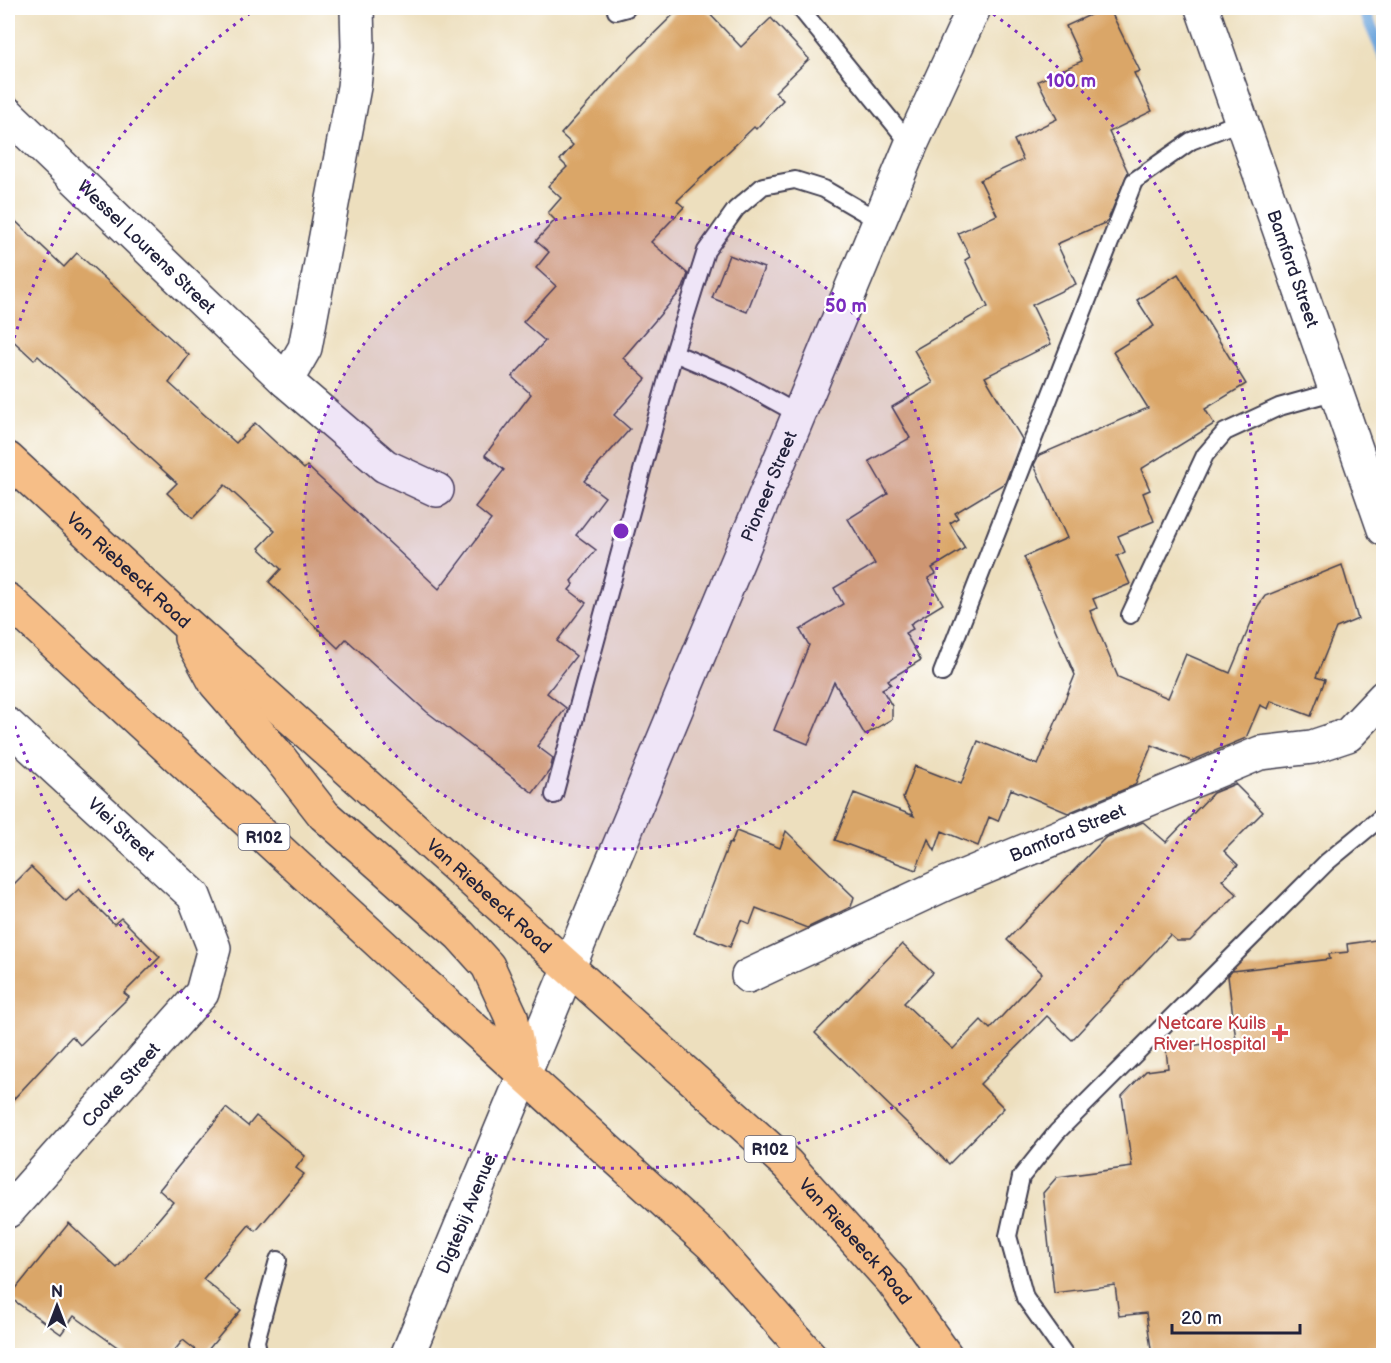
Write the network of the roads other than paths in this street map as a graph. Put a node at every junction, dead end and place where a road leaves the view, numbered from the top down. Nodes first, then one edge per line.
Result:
1 (357, 8) edge
2 (800, 8) edge
3 (974, 8) edge
4 (1202, 8) edge
5 (8, 114) edge
6 (1242, 121) junction
7 (911, 145) junction
8 (879, 221) junction
9 (674, 353) junction
10 (286, 381) junction
11 (1336, 391) junction
12 (798, 414) junction
13 (8, 459) edge
14 (437, 490) dead end
15 (1383, 529) edge
16 (8, 600) edge
17 (1130, 615) dead end
18 (180, 618) junction
19 (942, 672) dead end
20 (1383, 697) edge
21 (8, 725) edge
22 (554, 795) dead end
23 (1383, 815) edge
24 (214, 948) joint
25 (567, 968) junction
26 (748, 976) dead end
27 (523, 1072) junction
28 (8, 1211) edge
29 (278, 1260) dead end
30 (259, 1356) edge
31 (407, 1356) edge
32 (810, 1356) edge
33 (946, 1356) edge
34 (1066, 1356) edge

1 - 10 street
2 - 7 lane
3 - 7 street, Pioneer Street
4 - 6 street, Bamford Street
5 - 10 street, Wessel Lourens Street
6 - 11 street, Bamford Street
6 - 19 lane
7 - 8 street, Pioneer Street
8 - 9 lane
8 - 12 street, Pioneer Street
9 - 12 lane
9 - 22 lane
10 - 14 street, Wessel Lourens Street
11 - 15 street, Bamford Street
11 - 17 lane
12 - 25 street, Pioneer Street
13 - 18 main road, Van Riebeeck Road / R102
16 - 27 main road, R102
18 - 25 main road, Van Riebeeck Road / R102
18 - 27 main road
20 - 26 street, Bamford Street
21 - 24 street, Vlei Street
23 - 34 lane
24 - 28 street, Cooke Street
25 - 27 street, Pioneer Street
25 - 33 main road, Van Riebeeck Road / R102
27 - 31 street, Digtebij Avenue
27 - 32 main road, R102
29 - 30 lane

